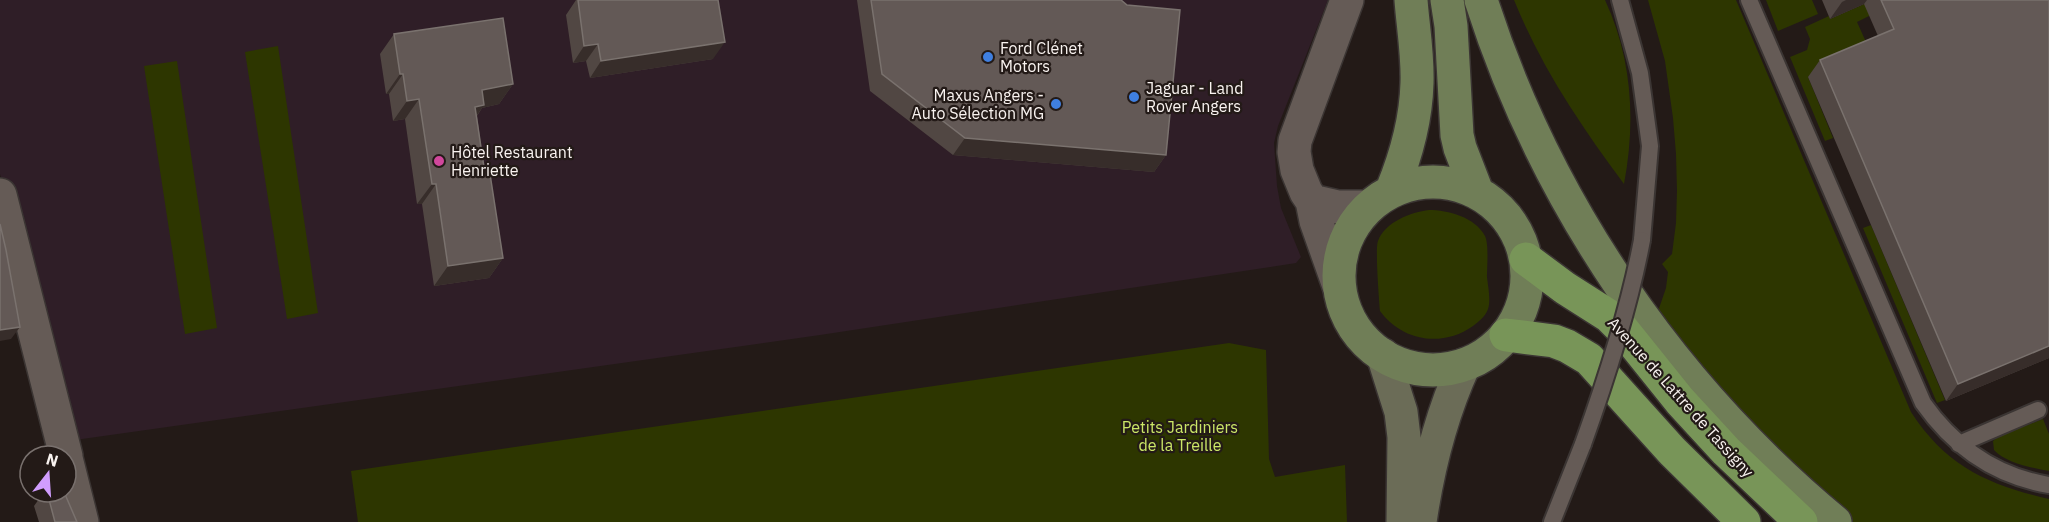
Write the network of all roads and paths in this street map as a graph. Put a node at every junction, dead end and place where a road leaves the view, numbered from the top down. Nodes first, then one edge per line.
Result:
1 (1347, 0) edge
2 (1411, 0) edge
3 (1447, 0) edge
4 (1480, 0) edge
5 (1620, 0) edge
6 (1749, 0) edge
7 (1477, 192) junction
8 (0, 195) edge
9 (1380, 199) junction
10 (1312, 201) junction
11 (1526, 260) junction
12 (1339, 286) junction
13 (1506, 335) junction
14 (1383, 355) junction
15 (1464, 365) junction
16 (2038, 410) dead end
17 (63, 444) edge
18 (1959, 444) junction
19 (2049, 485) edge
20 (78, 504) edge
21 (82, 522) edge
22 (1403, 522) edge
23 (1420, 522) edge
24 (1552, 522) edge
25 (1744, 522) edge
26 (1802, 522) edge
27 (1835, 522) edge

1 - 10 street
2 - 9 main road
3 - 7 main road
4 - 27 main road
5 - 24 lane, bridge
6 - 18 lane
7 - 9 main road
7 - 11 main road
8 - 17 street
9 - 10 street
9 - 12 main road
10 - 12 street
11 - 13 main road
11 - 26 highway, Avenue de Lattre de Tassigny
12 - 14 main road
13 - 15 main road
13 - 25 highway
14 - 15 main road
14 - 22 main road
15 - 23 main road
16 - 18 lane
18 - 19 lane
20 - 21 street

